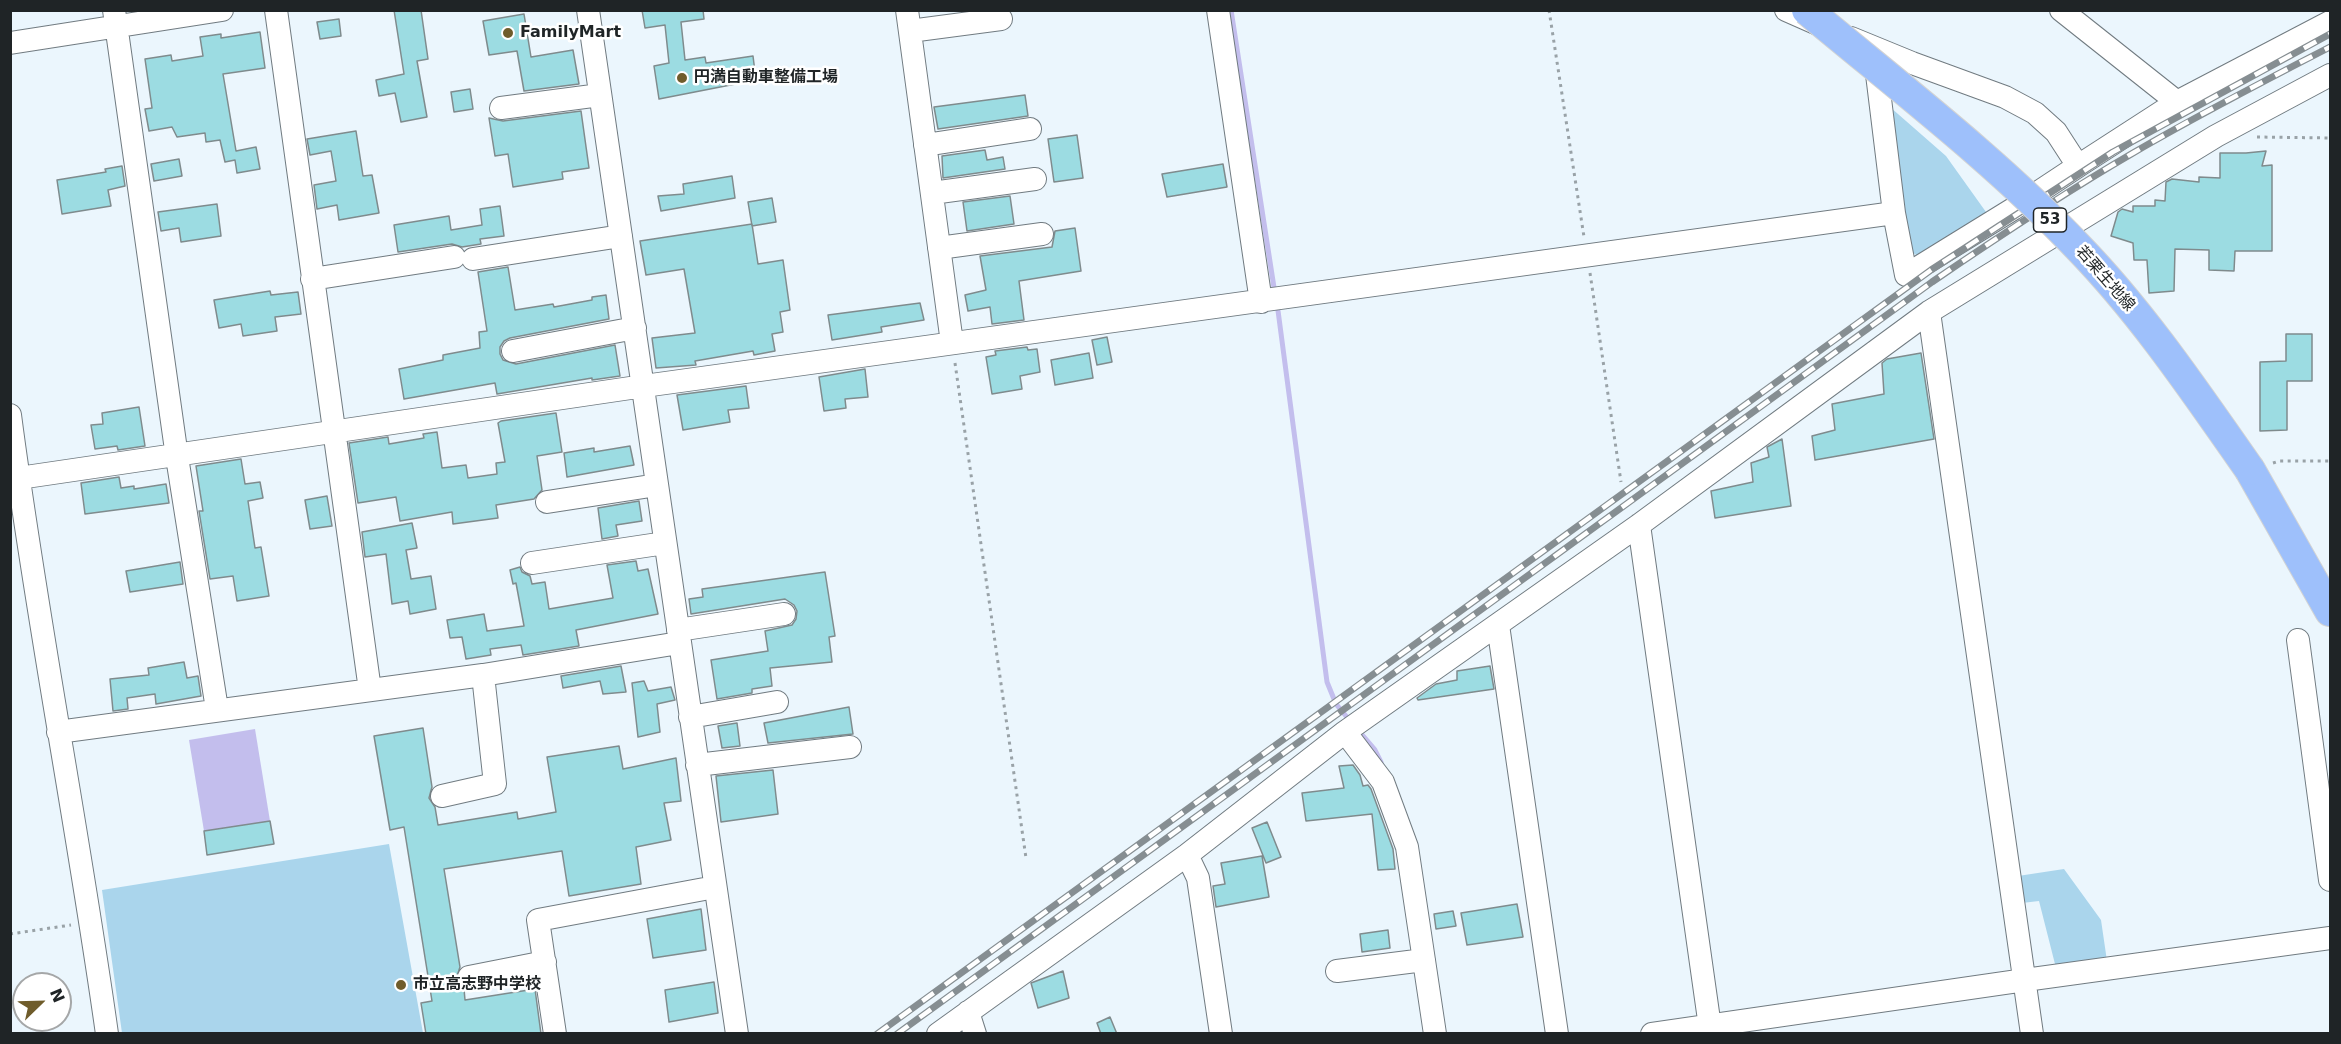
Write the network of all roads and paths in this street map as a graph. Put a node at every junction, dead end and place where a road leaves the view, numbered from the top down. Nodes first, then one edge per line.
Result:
1 (222, 10) edge
2 (276, 10) edge
3 (588, 10) edge
4 (1218, 10) edge
5 (1549, 10) edge
6 (1786, 10) edge
7 (1807, 10) edge
8 (2061, 10) edge
9 (115, 19) edge
10 (1001, 19) dead end
11 (908, 21) edge
12 (2331, 22) edge
13 (10, 43) edge
14 (1874, 48) junction
15 (2331, 75) edge
16 (600, 95) junction
17 (2177, 102) junction
18 (501, 108) dead end
19 (1030, 129) dead end
20 (2250, 137) dead end
21 (2331, 138) edge
22 (925, 145) junction
23 (2078, 166) junction
24 (1035, 179) dead end
25 (932, 193) junction
26 (1894, 213) junction
27 (1042, 234) dead end
28 (621, 236) junction
29 (939, 248) junction
30 (1587, 254) junction
31 (312, 279) junction
32 (1261, 302) junction
33 (1929, 312) junction
34 (635, 328) junction
35 (952, 343) junction
36 (513, 351) dead end
37 (644, 386) junction
38 (10, 414) edge
39 (334, 433) junction
40 (177, 457) junction
41 (2331, 460) edge
42 (2250, 470) junction
43 (19, 478) junction
44 (1621, 482) dead end
45 (657, 484) junction
46 (547, 502) dead end
47 (1639, 525) junction
48 (665, 543) junction
49 (532, 563) dead end
50 (2331, 611) edge
51 (784, 614) dead end
52 (1498, 625) junction
53 (678, 636) junction
54 (2298, 640) dead end
55 (483, 675) junction
56 (370, 690) junction
57 (777, 702) dead end
58 (217, 709) junction
59 (690, 717) junction
60 (58, 732) junction
61 (1345, 732) junction
62 (850, 747) dead end
63 (697, 765) junction
64 (442, 796) dead end
65 (1187, 855) junction
66 (1026, 858) dead end
67 (2331, 880) edge
68 (715, 887) junction
69 (92, 922) junction
70 (10, 934) edge
71 (2331, 938) edge
72 (1424, 960) junction
73 (545, 962) junction
74 (1337, 971) dead end
75 (469, 977) dead end
76 (2025, 980) junction
77 (968, 1012) junction
78 (1711, 1029) edge
79 (107, 1034) edge
80 (555, 1034) edge
81 (737, 1034) edge
82 (938, 1034) edge
83 (975, 1034) edge
84 (1221, 1034) edge
85 (1435, 1034) edge
86 (1557, 1034) edge
87 (1652, 1034) edge
88 (2032, 1034) edge

1 - 9 street
2 - 31 street
3 - 16 street
4 - 32 street
5 - 30 path
6 - 14 street
7 - 42 main road, 若栗生地線 / 53, bridge
8 - 17 street
9 - 13 street
9 - 40 street
10 - 11 street
11 - 22 street
12 - 17 street
14 - 23 street
14 - 26 street
15 - 33 street
16 - 18 street
16 - 28 street
17 - 23 street
19 - 22 street
20 - 21 path
22 - 25 street
23 - 26 street
24 - 25 street
25 - 29 street
26 - 30 street
27 - 29 street
28 - 31 street
28 - 34 street
29 - 35 street
30 - 32 street
30 - 44 path
31 - 39 street
32 - 35 street
33 - 47 street
33 - 76 street
34 - 36 street
34 - 37 street
35 - 37 street
35 - 66 path
37 - 39 street
37 - 45 street
38 - 43 street
39 - 40 street
39 - 56 street
40 - 43 street
40 - 58 street
41 - 42 path
42 - 50 main road, 若栗生地線 / 53
43 - 60 street
45 - 46 street
45 - 48 street
47 - 52 street
47 - 78 street
48 - 49 street
48 - 53 street
51 - 53 street
52 - 61 street
52 - 86 street
53 - 55 street
53 - 59 street
54 - 67 street
55 - 56 street
55 - 64 street
56 - 58 street
57 - 59 street
58 - 60 street
59 - 63 street
60 - 69 street
61 - 65 street
61 - 72 street
62 - 63 street
63 - 68 street
65 - 77 street
65 - 84 street
68 - 73 street
68 - 81 street
69 - 70 path
69 - 79 street
71 - 76 street
72 - 74 street
72 - 85 street
73 - 75 street
73 - 80 street
76 - 78 street
76 - 88 street
77 - 82 street
77 - 83 street
78 - 87 street

